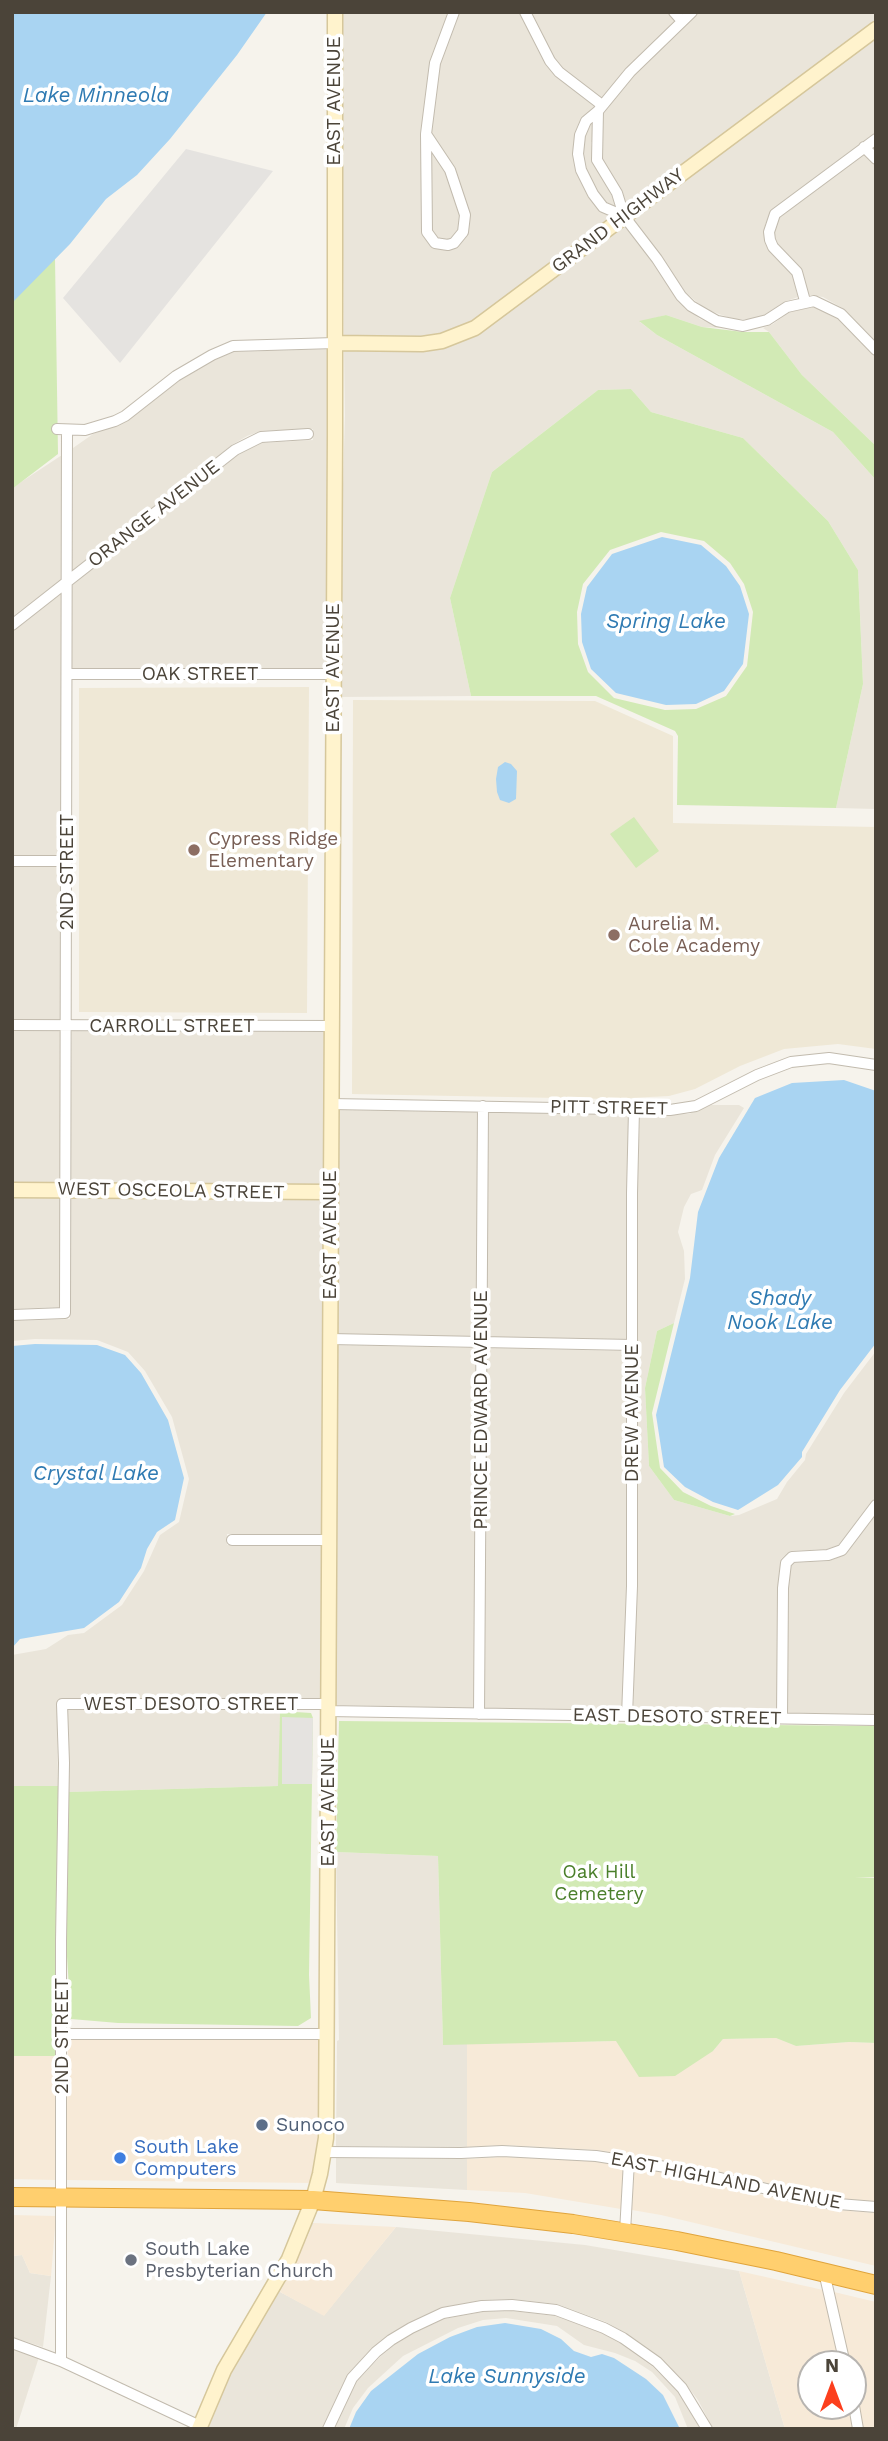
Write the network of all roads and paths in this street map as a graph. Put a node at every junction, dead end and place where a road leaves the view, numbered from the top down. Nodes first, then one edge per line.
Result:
1 (335, 12) edge
2 (454, 12) edge
3 (525, 12) edge
4 (674, 12) edge
5 (692, 12) edge
6 (682, 21) junction
7 (876, 29) edge
8 (600, 108) junction
9 (426, 134) junction
10 (876, 139) edge
11 (864, 147) junction
12 (876, 159) edge
13 (624, 216) junction
14 (805, 301) junction
15 (335, 343) junction
16 (876, 349) edge
17 (308, 435) dead end
18 (67, 582) junction
19 (12, 625) edge
20 (67, 674) junction
21 (333, 674) junction
22 (12, 861) edge
23 (67, 861) junction
24 (12, 1025) edge
25 (67, 1026) junction
26 (331, 1026) junction
27 (876, 1065) edge
28 (331, 1104) junction
29 (483, 1106) junction
30 (634, 1110) junction
31 (12, 1189) edge
32 (65, 1190) junction
33 (330, 1192) junction
34 (12, 1315) edge
35 (330, 1339) junction
36 (481, 1343) junction
37 (633, 1345) junction
38 (876, 1505) edge
39 (232, 1540) dead end
40 (329, 1540) junction
41 (328, 1708) junction
42 (62, 1712) joint
43 (479, 1714) junction
44 (628, 1716) junction
45 (782, 1718) junction
46 (876, 1720) edge
47 (63, 2034) junction
48 (327, 2034) junction
49 (324, 2152) junction
50 (629, 2161) junction
51 (12, 2197) edge
52 (61, 2197) junction
53 (313, 2200) junction
54 (876, 2207) edge
55 (625, 2232) junction
56 (824, 2272) junction
57 (876, 2285) edge
58 (12, 2343) edge
59 (842, 2350) edge
60 (61, 2361) junction
61 (200, 2427) edge
62 (328, 2429) edge
63 (707, 2429) edge

1 - 15 street, EAST AVENUE
2 - 9 street
3 - 8 street
4 - 6 street
5 - 6 street
6 - 8 street
7 - 13 street, GRAND HIGHWAY
8 - 13 street
8 - 13 street
9 - 9 street
10 - 11 street
11 - 12 street
11 - 14 street
13 - 14 street
13 - 15 street, GRAND HIGHWAY
14 - 16 street
15 - 18 street, 2ND STREET
15 - 21 street, EAST AVENUE
17 - 18 street, ORANGE AVENUE
18 - 19 street, ORANGE AVENUE
18 - 20 street, 2ND STREET
20 - 21 street, OAK STREET
20 - 23 street, 2ND STREET
21 - 26 street, EAST AVENUE
22 - 23 street
23 - 25 street, 2ND STREET
24 - 25 street, CARROLL STREET
25 - 26 street, CARROLL STREET
25 - 32 street, 2ND STREET
26 - 28 street, EAST AVENUE
27 - 30 street, PITT STREET
28 - 29 street, PITT STREET
28 - 33 street, EAST AVENUE
29 - 30 street, PITT STREET
29 - 36 street, PRINCE EDWARD AVENUE
30 - 37 street, DREW AVENUE
31 - 32 street, WEST OSCEOLA STREET
32 - 33 street, WEST OSCEOLA STREET
32 - 34 street, 2ND STREET
33 - 35 street, EAST AVENUE
35 - 36 street
35 - 40 street, EAST AVENUE
36 - 37 street
36 - 43 street, PRINCE EDWARD AVENUE
37 - 44 street, DREW AVENUE
38 - 45 street
39 - 40 street
40 - 41 street, EAST AVENUE
41 - 42 street, WEST DESOTO STREET
41 - 43 street, EAST DESOTO STREET
41 - 48 street, EAST AVENUE
42 - 47 street, 2ND STREET
43 - 44 street, EAST DESOTO STREET
44 - 45 street, EAST DESOTO STREET
45 - 46 street, EAST DESOTO STREET
47 - 48 street
47 - 52 street, 2ND STREET
48 - 49 street, EAST AVENUE
49 - 50 street, EAST HIGHLAND AVENUE
49 - 53 street, EAST AVENUE
50 - 54 street, EAST HIGHLAND AVENUE
50 - 55 street
51 - 52 highway
52 - 53 highway
52 - 60 street, 2ND STREET
53 - 55 highway
53 - 61 street, EAST AVENUE
55 - 56 highway
56 - 57 highway
56 - 59 street
58 - 60 street
60 - 61 street
62 - 63 street

